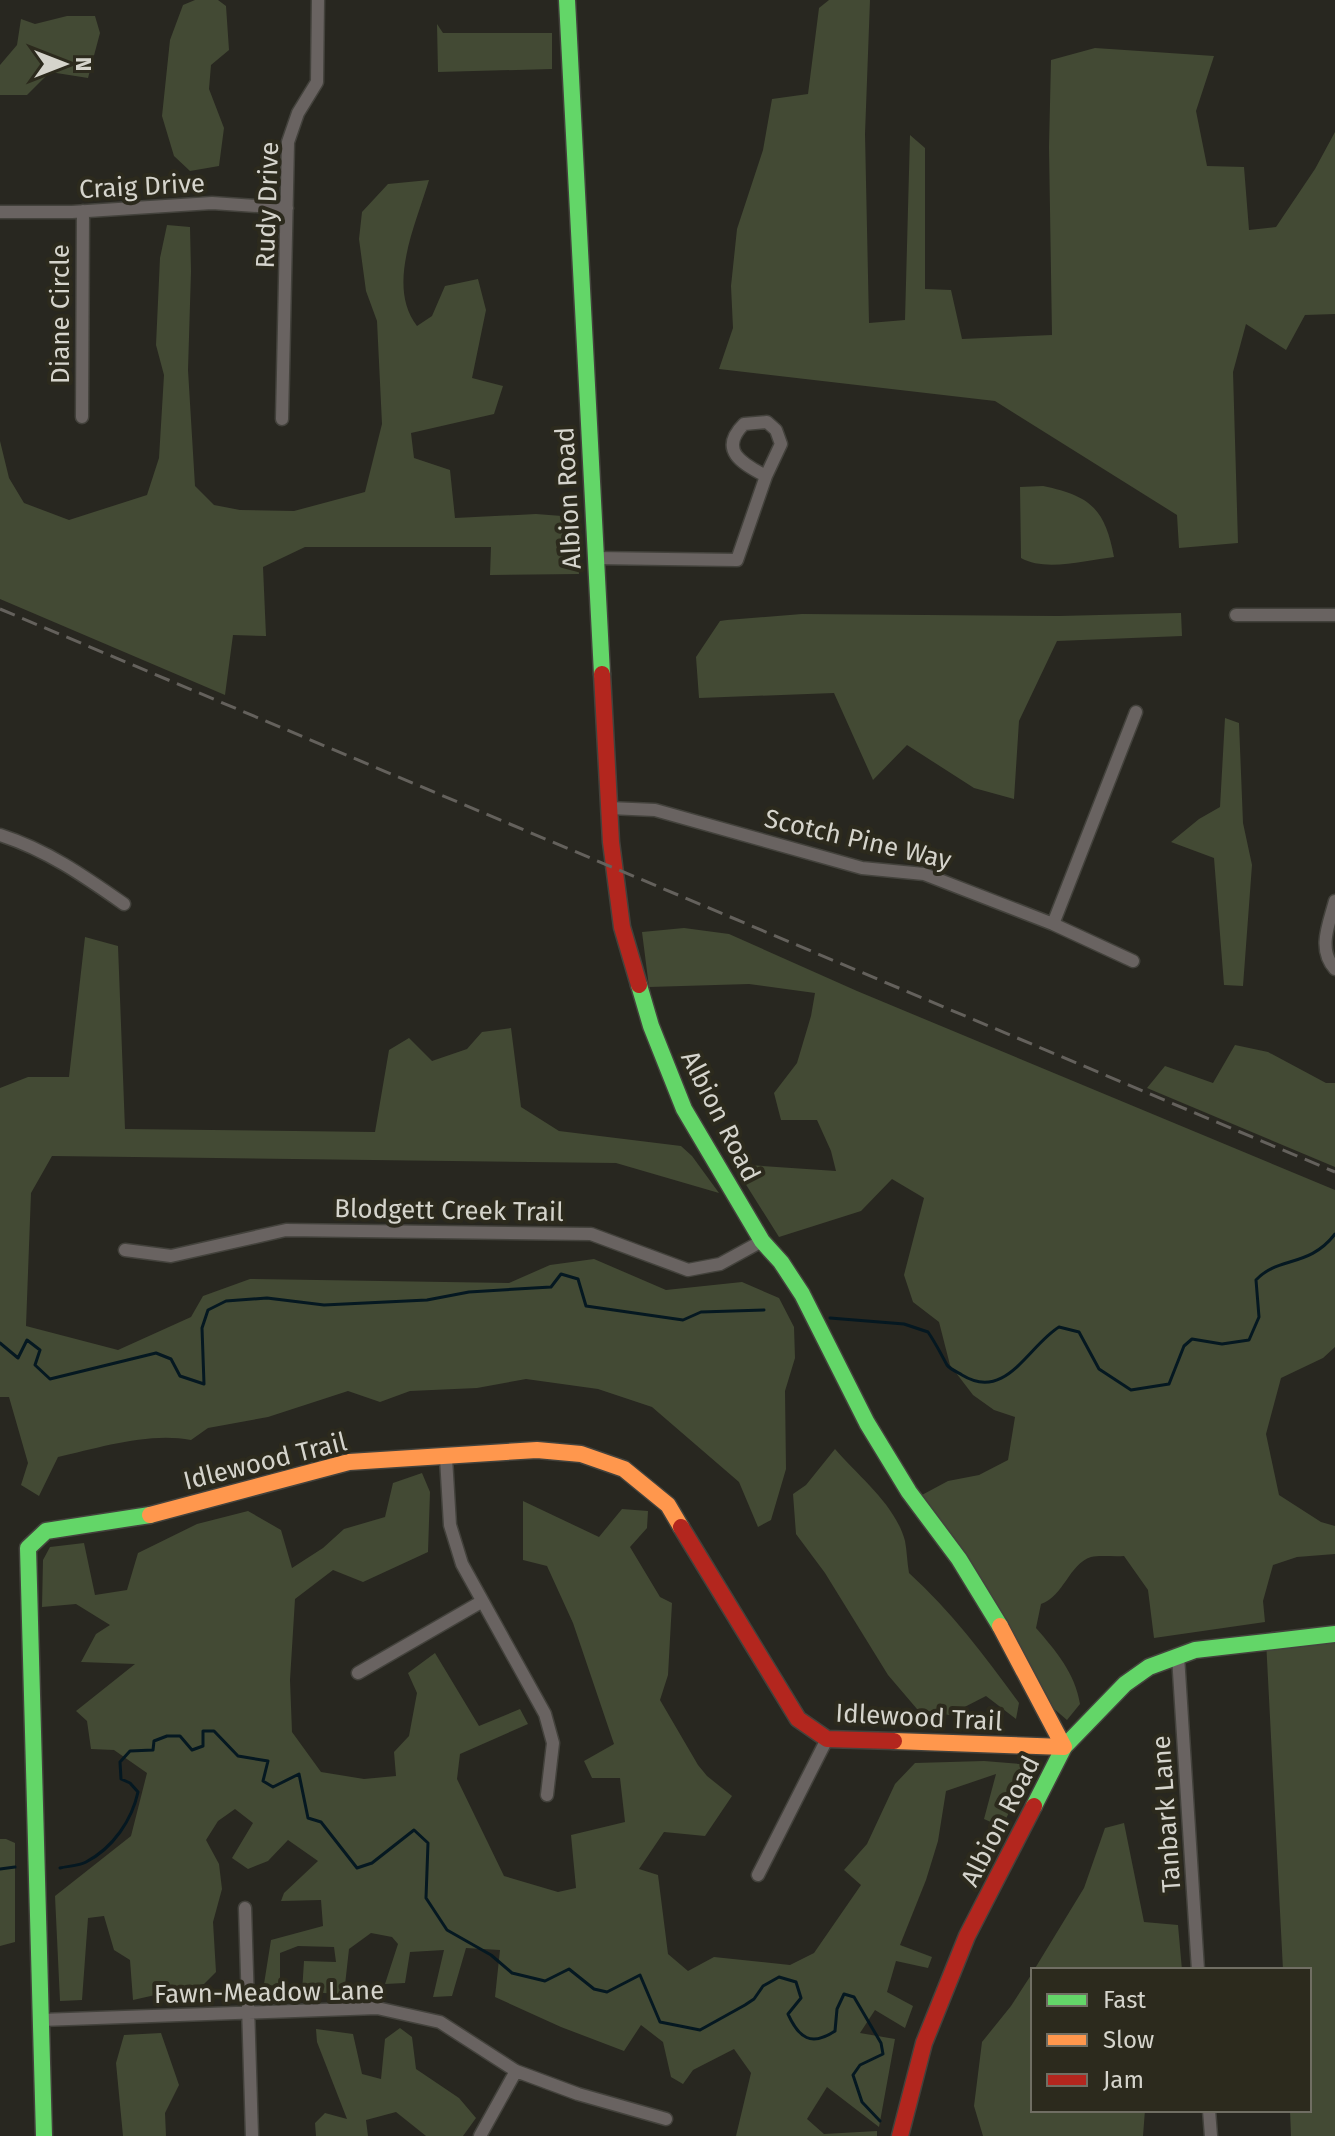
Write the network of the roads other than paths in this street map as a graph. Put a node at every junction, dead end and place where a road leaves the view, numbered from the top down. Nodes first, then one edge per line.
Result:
1 (318, 0) edge
2 (567, 0) edge
3 (287, 208) junction
4 (83, 211) junction
5 (0, 212) edge
6 (82, 417) dead end
7 (282, 419) dead end
8 (766, 476) junction
9 (595, 558) junction
10 (1236, 615) dead end
11 (1335, 615) edge
12 (1136, 712) dead end
13 (609, 808) junction
14 (0, 835) edge
15 (1335, 901) edge
16 (124, 904) dead end
17 (1053, 924) junction
18 (1133, 961) dead end
19 (1335, 969) edge
20 (762, 1241) junction
21 (125, 1250) dead end
22 (446, 1458) junction
23 (481, 1602) junction
24 (1335, 1634) edge
25 (1178, 1656) junction
26 (358, 1673) dead end
27 (827, 1739) junction
28 (1064, 1747) junction
29 (547, 1795) dead end
30 (758, 1875) dead end
31 (245, 1908) dead end
32 (1198, 1968) edge
33 (248, 2012) junction
34 (41, 2020) junction
35 (516, 2071) junction
36 (1209, 2112) edge
37 (666, 2119) dead end
38 (44, 2136) edge
39 (252, 2136) edge
40 (480, 2136) edge
41 (900, 2136) edge
42 (1211, 2136) edge

1 - 3 street, Rudy Drive
2 - 9 street, Albion Road
3 - 4 street, Craig Drive
3 - 7 street, Rudy Drive
4 - 5 street, Craig Drive
4 - 6 street, Diane Circle
8 - 8 street
8 - 9 street
9 - 13 street, Albion Road
10 - 11 street
12 - 17 street
13 - 17 street, Scotch Pine Way
13 - 20 street, Albion Road
14 - 16 street
15 - 19 street
17 - 18 street, Scotch Pine Way
20 - 21 street, Blodgett Creek Trail
20 - 28 street, Albion Road
22 - 23 street
22 - 27 street, Idlewood Trail
22 - 34 street, Idlewood Trail
23 - 26 street
23 - 29 street
24 - 25 street
25 - 28 street
25 - 32 street, Tanbark Lane
27 - 28 street, Idlewood Trail
27 - 30 street
28 - 41 street, Albion Road
31 - 33 street
33 - 34 street, Fawn-Meadow Lane
33 - 35 street, Fawn-Meadow Lane
33 - 39 street
34 - 38 street, Idlewood Trail
35 - 37 street, Fawn-Meadow Lane
35 - 40 street
36 - 42 street

